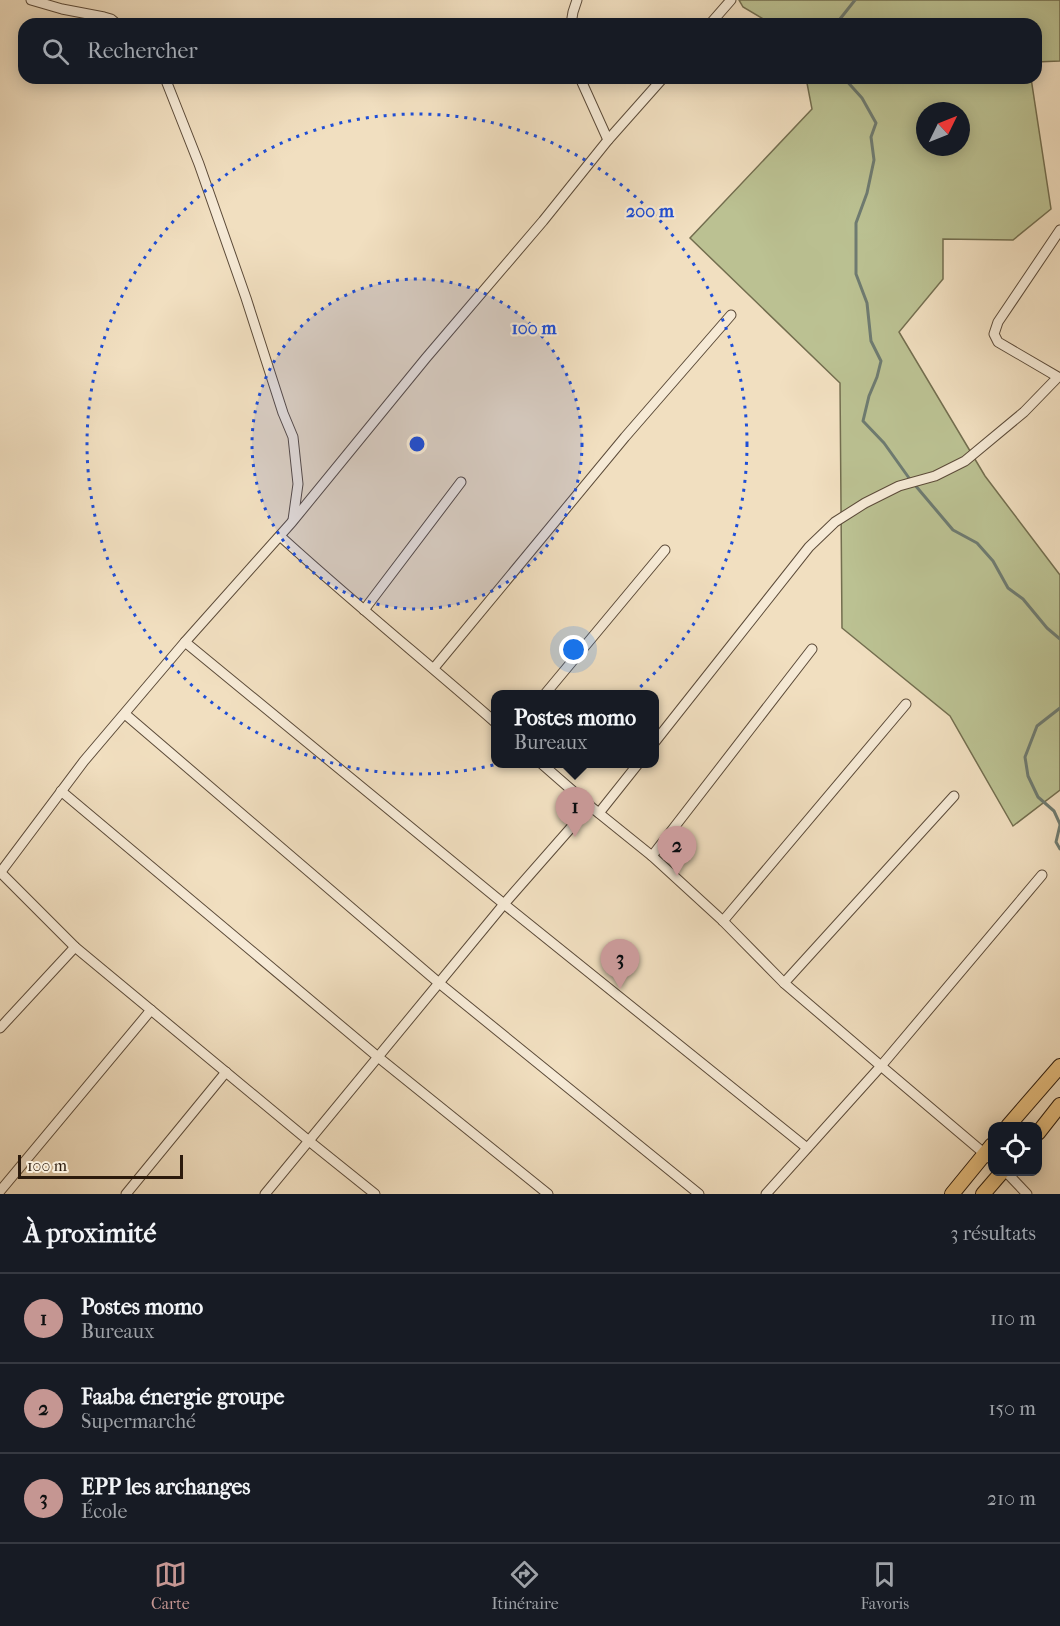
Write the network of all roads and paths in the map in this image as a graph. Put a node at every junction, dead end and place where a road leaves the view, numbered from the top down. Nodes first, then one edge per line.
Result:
1 (31, 0) edge
2 (577, 0) edge
3 (731, 0) edge
4 (108, 18) edge
5 (572, 18) edge
6 (715, 18) edge
7 (167, 84) edge
8 (583, 84) edge
9 (658, 84) edge
10 (609, 140) junction
11 (1060, 230) edge
12 (731, 315) dead end
13 (1059, 376) edge
14 (461, 482) dead end
15 (292, 522) junction
16 (280, 536) junction
17 (665, 550) dead end
18 (364, 610) junction
19 (185, 642) junction
20 (812, 649) dead end
21 (434, 668) junction
22 (548, 690) edge
23 (906, 704) dead end
24 (125, 714) junction
25 (491, 719) edge
26 (659, 737) edge
27 (547, 768) edge
28 (635, 768) edge
29 (61, 790) junction
30 (954, 796) dead end
31 (590, 806) junction
32 (599, 813) junction
33 (652, 856) junction
34 (0, 873) edge
35 (1042, 875) dead end
36 (504, 904) junction
37 (723, 921) junction
38 (75, 947) junction
39 (439, 983) junction
40 (784, 983) junction
41 (151, 1010) junction
42 (0, 1028) edge
43 (378, 1057) junction
44 (880, 1066) junction
45 (1060, 1066) edge
46 (226, 1072) junction
47 (1060, 1105) edge
48 (1011, 1122) edge
49 (1042, 1128) edge
50 (309, 1141) junction
51 (807, 1148) junction
52 (988, 1151) edge
53 (988, 1155) edge
54 (969, 1173) junction
55 (1000, 1176) edge
56 (1008, 1176) edge
57 (0, 1191) edge
58 (985, 1191) edge
59 (126, 1194) edge
60 (265, 1194) edge
61 (375, 1194) edge
62 (548, 1194) edge
63 (699, 1194) edge
64 (766, 1194) edge
65 (952, 1194) edge
66 (1027, 1194) edge

1 - 4 street
2 - 5 street
3 - 6 street
7 - 15 street
8 - 10 street
9 - 10 street
10 - 15 street
11 - 13 street
12 - 21 street
13 - 26 street
14 - 18 street
15 - 16 street
16 - 18 street
16 - 19 street
17 - 22 street
18 - 21 street
19 - 24 street
19 - 36 street
20 - 33 street
21 - 25 street
23 - 37 street
24 - 29 street
24 - 39 street
27 - 31 street
28 - 32 street
29 - 34 street
29 - 43 street
30 - 40 street
31 - 32 street
31 - 36 street
32 - 33 street
33 - 37 street
34 - 38 street
35 - 44 street
36 - 39 street
36 - 51 street
37 - 40 street
38 - 41 street
38 - 42 street
39 - 43 street
39 - 63 street
40 - 44 street
41 - 46 street
41 - 57 street
43 - 50 street
43 - 62 street
44 - 51 street
44 - 52 street
45 - 48 main road
46 - 50 street
46 - 59 street
47 - 49 main road
50 - 60 street
50 - 61 street
51 - 64 street
53 - 54 main road
54 - 58 main road
54 - 65 main road
55 - 58 main road
56 - 66 street

